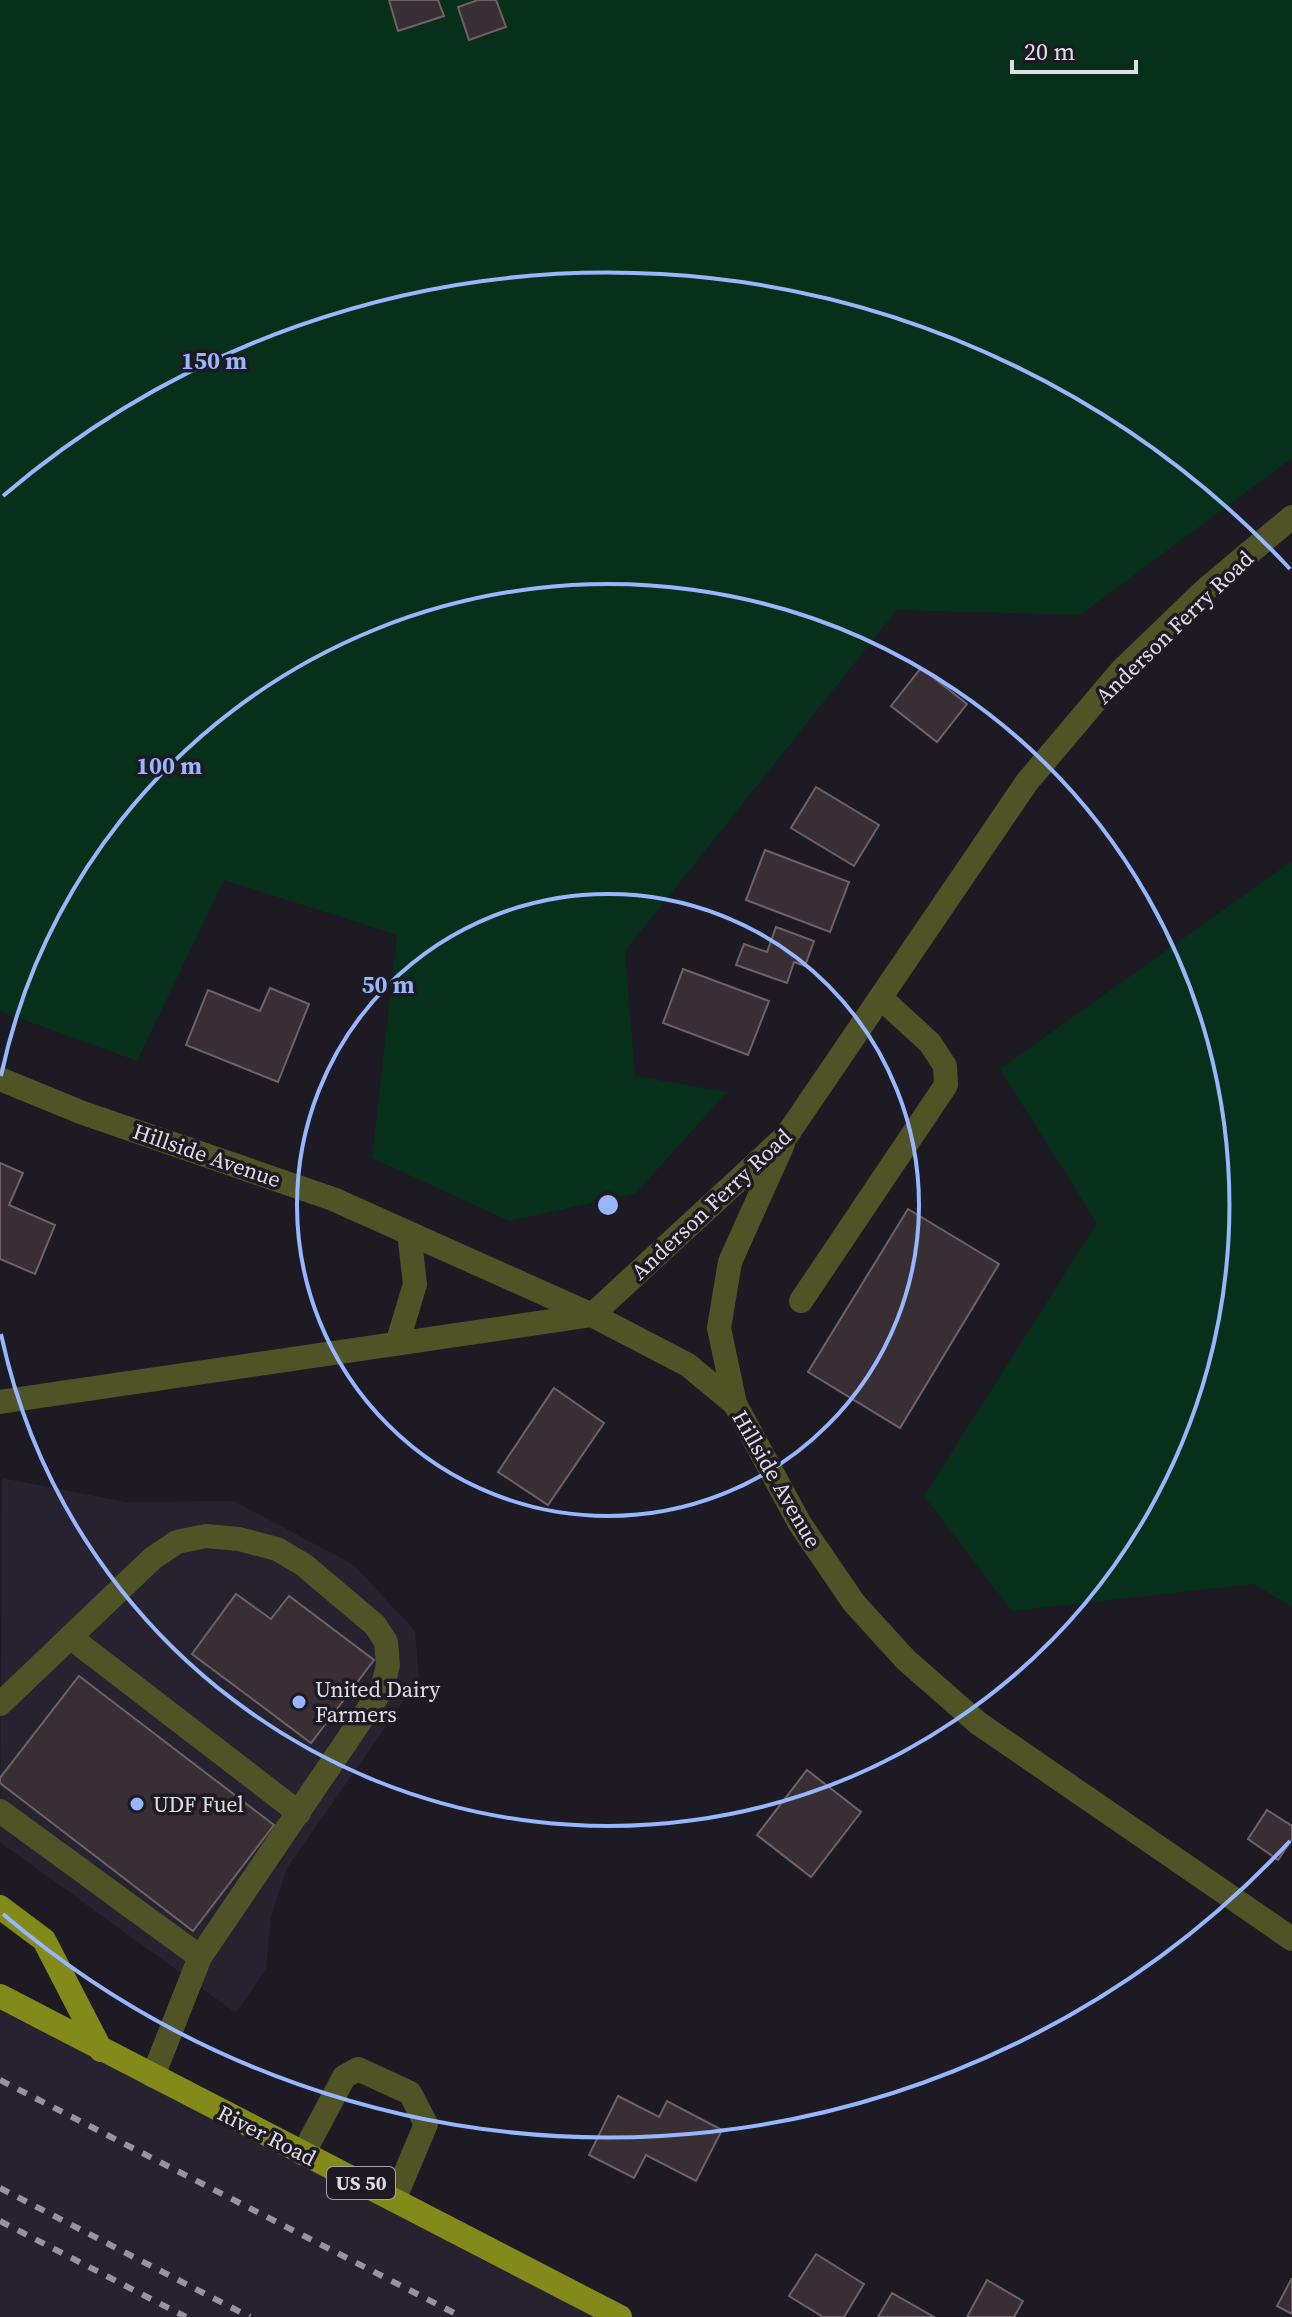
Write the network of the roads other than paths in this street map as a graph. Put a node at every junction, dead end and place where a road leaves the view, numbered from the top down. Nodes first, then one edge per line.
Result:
1 (1292, 517) edge
2 (881, 998) junction
3 (0, 1079) edge
4 (787, 1135) junction
5 (409, 1233) junction
6 (801, 1301) dead end
7 (592, 1315) junction
8 (397, 1344) junction
9 (0, 1402) edge
10 (735, 1404) junction
11 (70, 1637) junction
12 (0, 1704) edge
13 (0, 1811) edge
14 (299, 1813) junction
15 (0, 1907) edge
16 (1292, 1939) edge
17 (200, 1957) junction
18 (0, 1996) edge
19 (101, 2050) junction
20 (153, 2076) junction
21 (303, 2154) junction
22 (394, 2200) junction
23 (620, 2317) edge

1 - 2 street, Anderson Ferry Road
2 - 4 street, Anderson Ferry Road
2 - 6 street
3 - 5 street, Hillside Avenue
4 - 7 street, Anderson Ferry Road
4 - 10 street
5 - 7 street, Hillside Avenue
5 - 8 street
7 - 8 street
7 - 10 street, Hillside Avenue
8 - 9 street
10 - 16 street, Hillside Avenue
11 - 12 street
11 - 14 street
11 - 14 street
13 - 17 street
14 - 17 street
15 - 19 main road
17 - 20 street
18 - 19 main road, River Road / US 50
19 - 20 main road, River Road / US 50
20 - 21 main road, River Road / US 50
21 - 22 main road, River Road / US 50
21 - 22 street
22 - 23 main road, River Road / US 50

